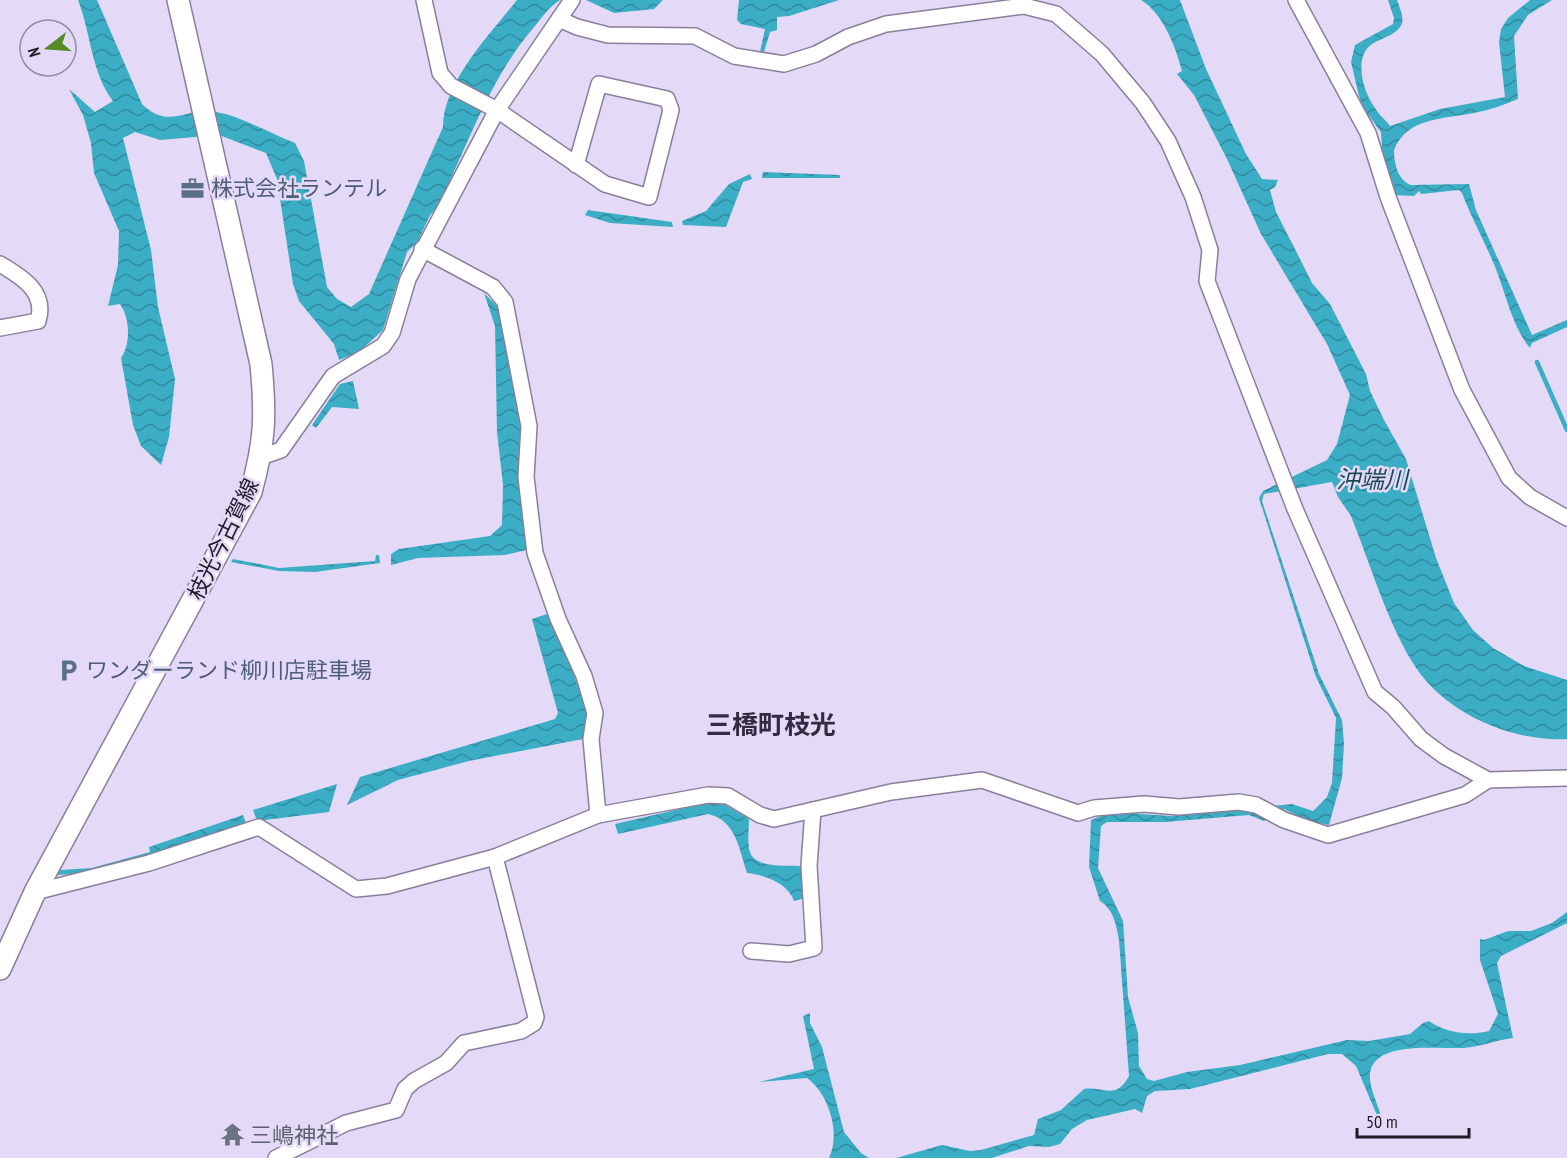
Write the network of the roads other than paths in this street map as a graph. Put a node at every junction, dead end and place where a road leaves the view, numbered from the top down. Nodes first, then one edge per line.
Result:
1 (178, 0) edge
2 (424, 0) edge
3 (572, 0) edge
4 (1296, 0) edge
5 (559, 19) junction
6 (496, 110) junction
7 (576, 165) junction
8 (422, 249) junction
9 (0, 264) edge
10 (0, 328) edge
11 (261, 457) junction
12 (1567, 518) edge
13 (1567, 778) edge
14 (1488, 780) junction
15 (813, 810) junction
16 (598, 815) junction
17 (495, 857) junction
18 (34, 892) junction
19 (751, 951) dead end
20 (0, 969) edge
21 (276, 1158) edge

1 - 11 main road, 枝光今古賀線
2 - 6 street
3 - 5 street
4 - 12 street
5 - 6 street
5 - 14 street
6 - 7 street
6 - 8 street
7 - 7 street
8 - 11 street
8 - 16 street
9 - 10 street
11 - 18 main road, 枝光今古賀線
13 - 14 street
14 - 15 street
15 - 16 street
15 - 19 street
16 - 17 street
17 - 18 street
17 - 21 street
18 - 20 main road, 枝光今古賀線

